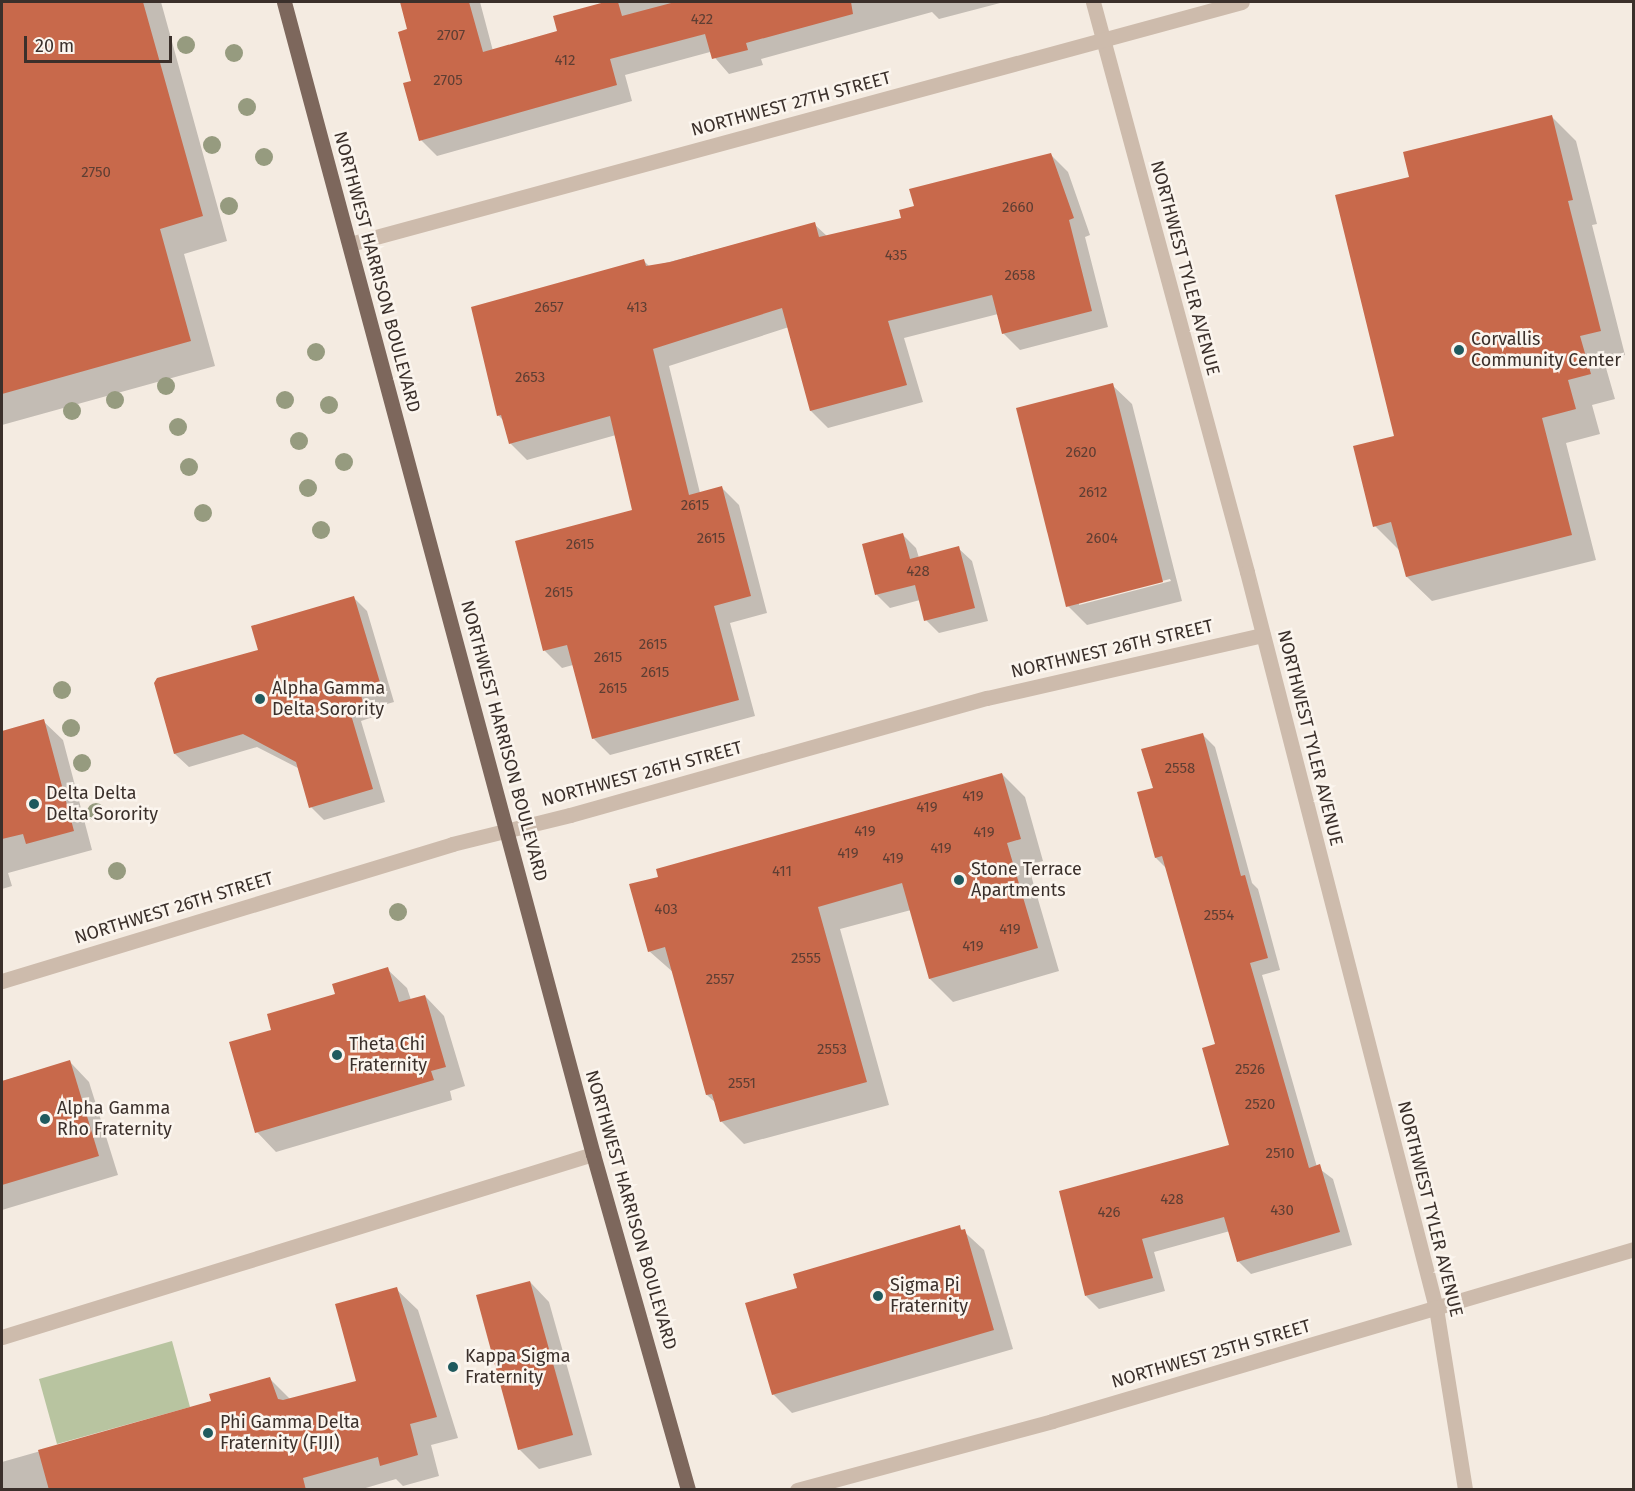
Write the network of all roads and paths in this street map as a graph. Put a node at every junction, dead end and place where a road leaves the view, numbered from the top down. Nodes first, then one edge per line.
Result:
1 (284, 2) edge
2 (1093, 2) edge
3 (1242, 2) edge
4 (1103, 39) junction
5 (350, 244) junction
6 (1263, 634) junction
7 (509, 829) junction
8 (2, 981) edge
9 (593, 1154) junction
10 (1634, 1249) edge
11 (1436, 1308) junction
12 (2, 1337) edge
13 (688, 1490) edge
14 (797, 1490) edge
15 (1465, 1490) edge

1 - 5 main road, NORTHWEST HARRISON BOULEVARD
2 - 4 street, NORTHWEST TYLER AVENUE
3 - 4 street, NORTHWEST 27TH STREET
4 - 5 street, NORTHWEST 27TH STREET
4 - 6 street, NORTHWEST TYLER AVENUE
5 - 7 main road, NORTHWEST HARRISON BOULEVARD
6 - 7 street, NORTHWEST 26TH STREET
6 - 11 street, NORTHWEST TYLER AVENUE
7 - 8 street, NORTHWEST 26TH STREET
7 - 9 main road, NORTHWEST HARRISON BOULEVARD
9 - 12 street
9 - 13 main road, NORTHWEST HARRISON BOULEVARD
10 - 11 street, NORTHWEST 25TH STREET
11 - 14 street, NORTHWEST 25TH STREET
11 - 15 street, NORTHWEST TYLER AVENUE

